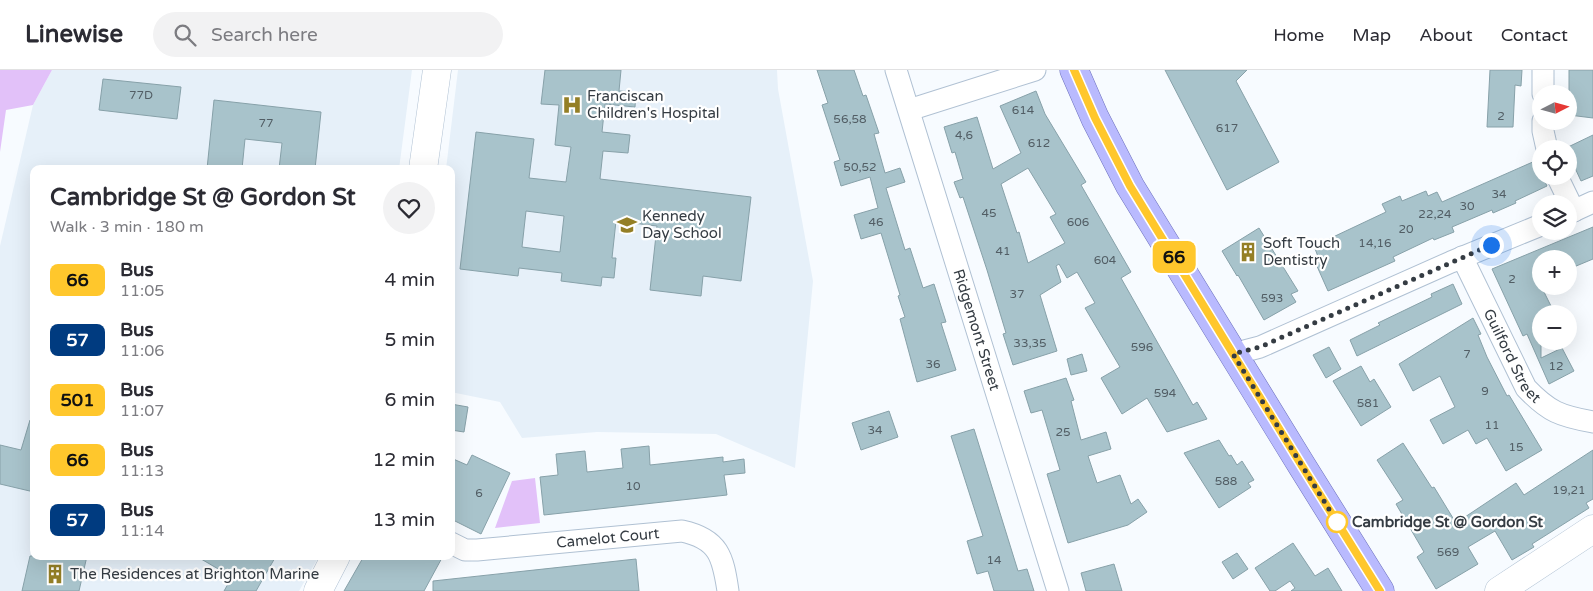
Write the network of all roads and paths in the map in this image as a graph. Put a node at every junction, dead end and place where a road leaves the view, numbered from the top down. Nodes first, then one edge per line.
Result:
1 (437, 70) edge
2 (896, 70) edge
3 (1035, 70) edge
4 (1074, 70) edge
5 (1543, 70) edge
6 (1543, 85) edge
7 (909, 110) junction
8 (424, 165) edge
9 (1593, 202) edge
10 (1577, 209) edge
11 (1532, 229) edge
12 (1462, 257) junction
13 (1233, 354) junction
14 (1593, 422) edge
15 (1593, 529) edge
16 (455, 545) edge
17 (334, 560) edge
18 (318, 591) edge
19 (728, 591) edge
20 (1058, 591) edge
21 (1380, 591) edge
22 (1499, 591) edge

1 - 8 street
2 - 7 street, Ridgemont Street
3 - 7 street
4 - 13 main road
5 - 6 street
7 - 20 street, Ridgemont Street
9 - 10 street
11 - 12 street
12 - 13 street
12 - 14 street, Guilford Street
13 - 21 main road
15 - 22 street
16 - 19 street, Camelot Court
17 - 18 street

